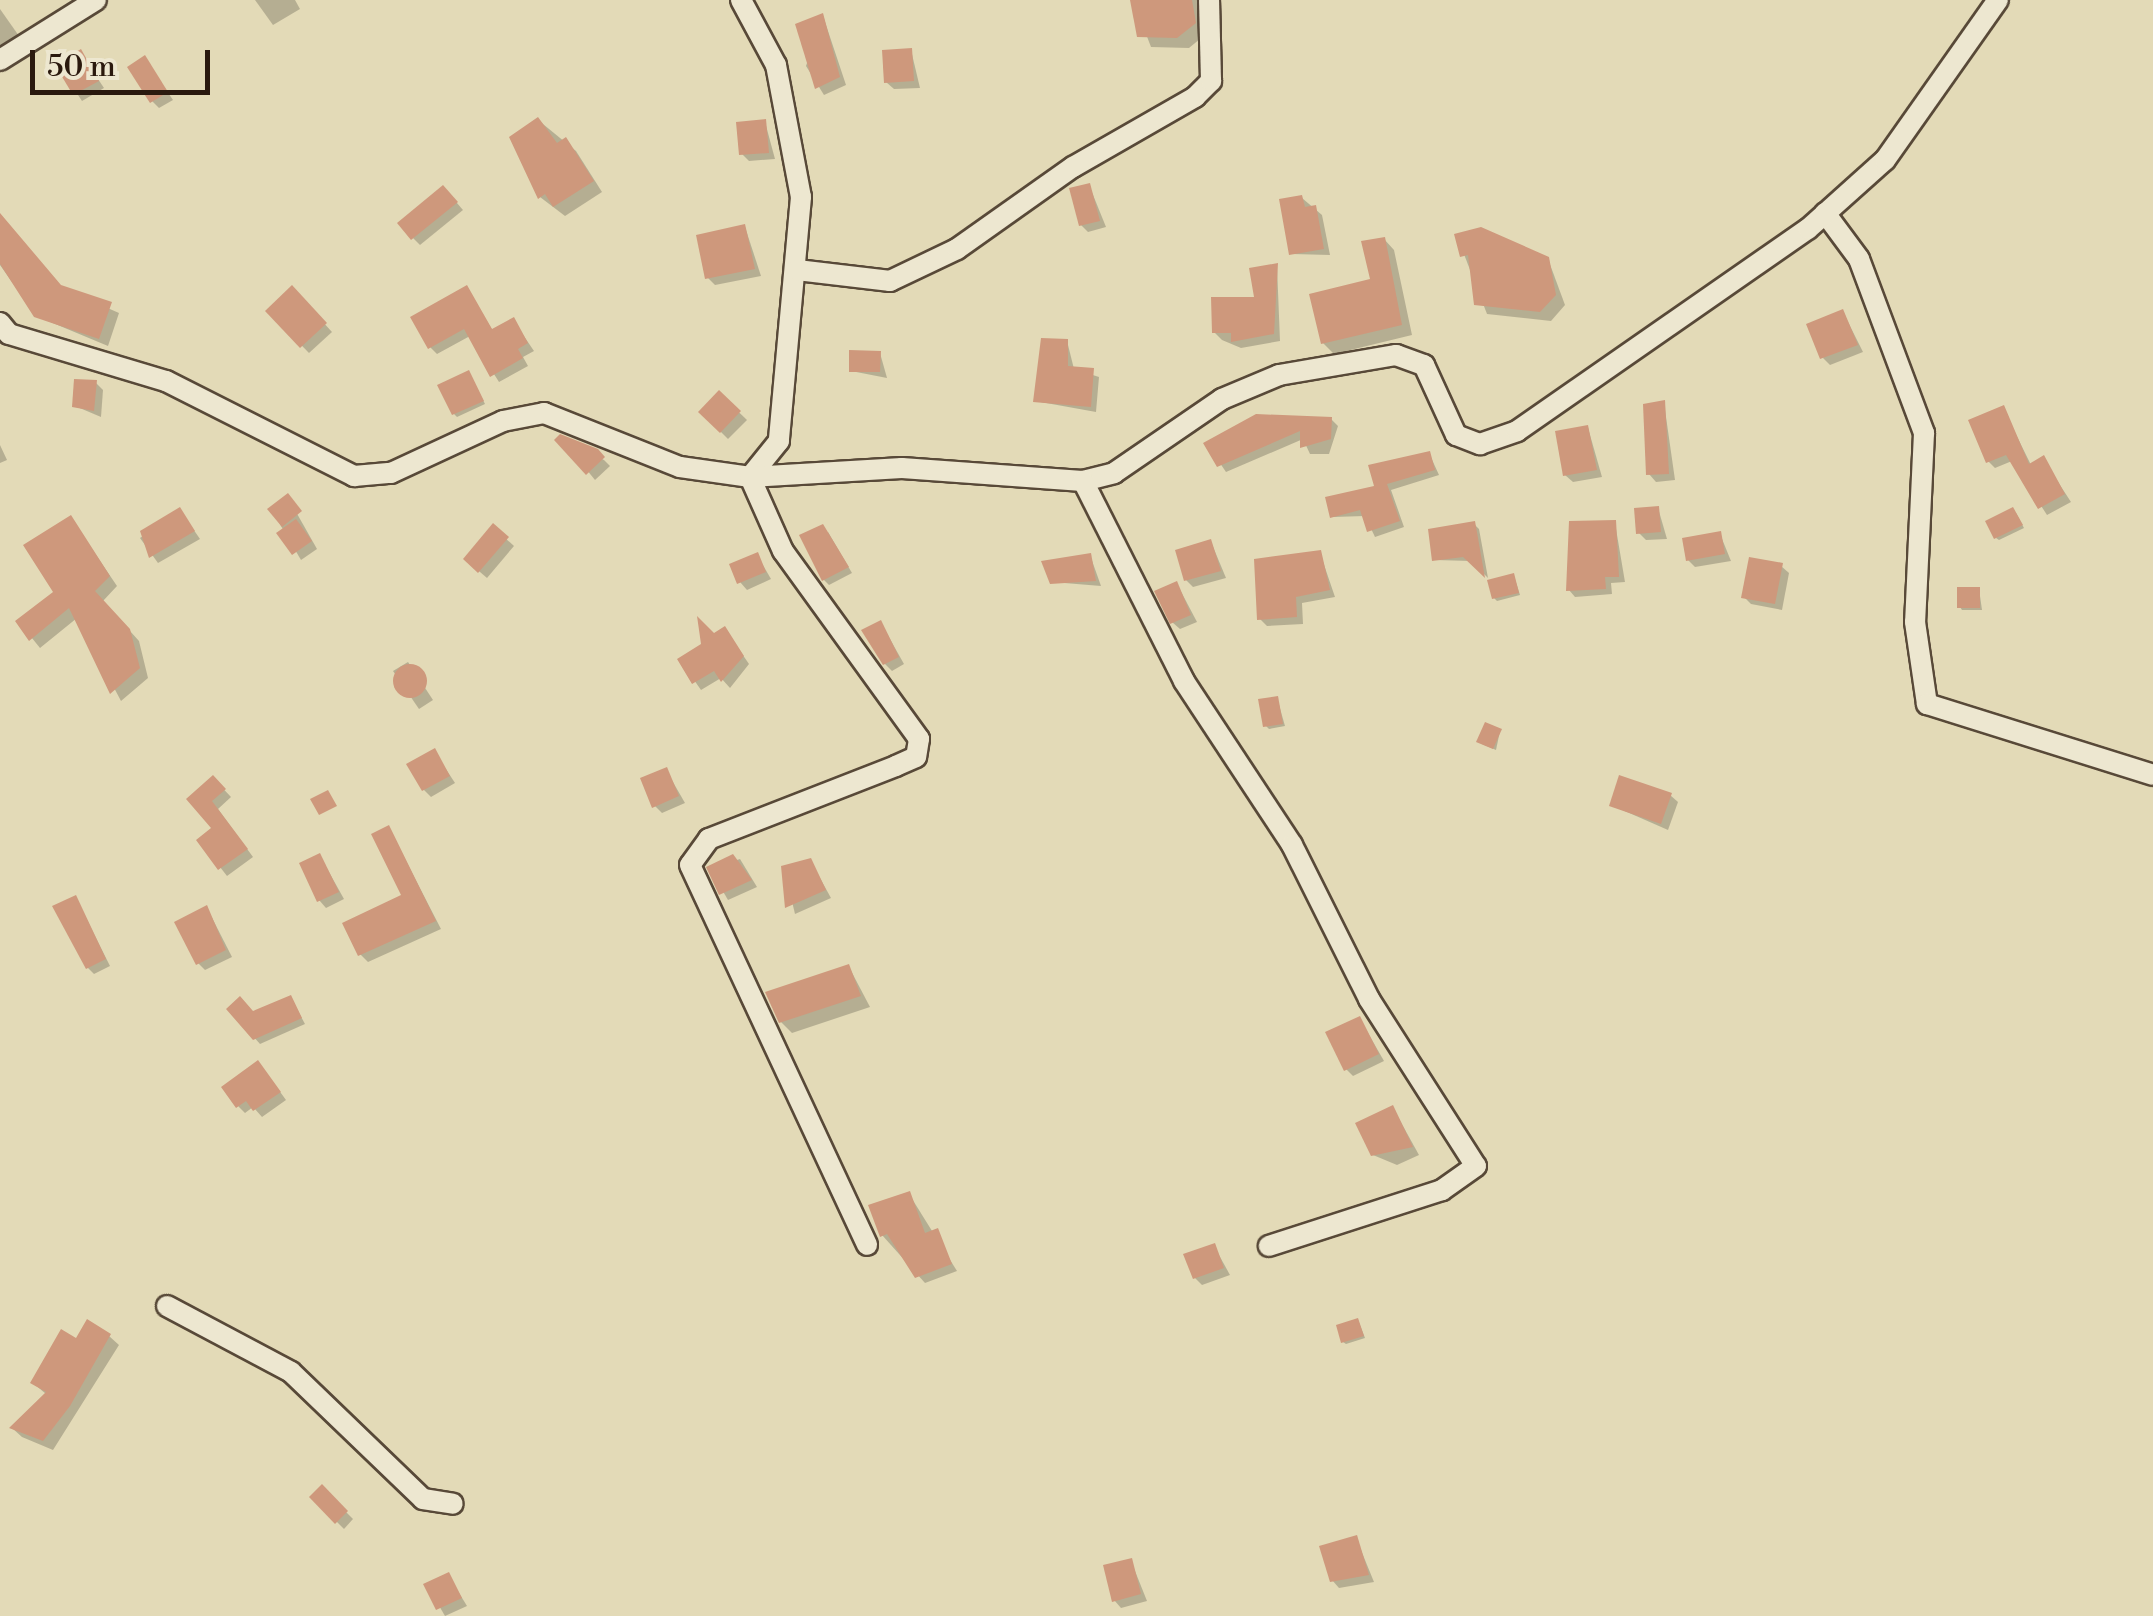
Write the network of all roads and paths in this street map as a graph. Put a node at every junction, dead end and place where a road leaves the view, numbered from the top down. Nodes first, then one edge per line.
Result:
1 (96, 0) edge
2 (741, 0) edge
3 (1208, 0) edge
4 (1998, 0) edge
5 (0, 60) edge
6 (1825, 214) junction
7 (797, 270) junction
8 (0, 323) edge
9 (750, 477) junction
10 (1082, 481) junction
11 (2153, 775) edge
12 (867, 1245) dead end
13 (1270, 1246) dead end
14 (167, 1306) dead end
15 (453, 1504) dead end

1 - 5 street
2 - 7 street
3 - 7 street
4 - 6 street
6 - 10 street
6 - 11 street
7 - 9 street
8 - 9 street
9 - 10 street
9 - 12 street
10 - 13 street
14 - 15 street

